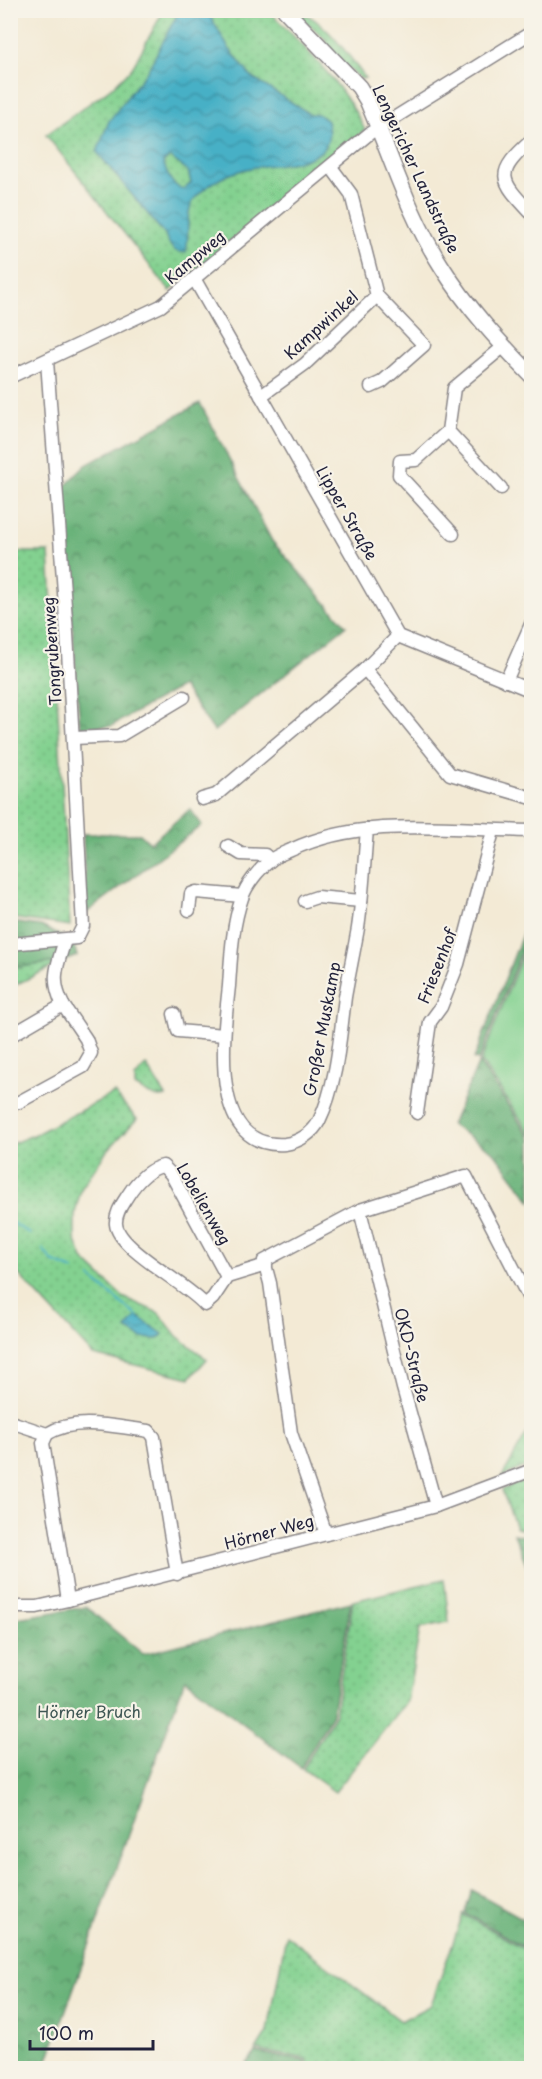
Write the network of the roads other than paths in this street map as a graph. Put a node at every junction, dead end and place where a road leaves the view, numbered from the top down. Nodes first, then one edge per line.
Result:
1 (285, 10) edge
2 (531, 32) edge
3 (379, 127) junction
4 (531, 140) edge
5 (331, 167) junction
6 (531, 214) edge
7 (195, 280) junction
8 (377, 296) junction
9 (503, 347) junction
10 (47, 361) junction
11 (531, 376) edge
12 (10, 377) edge
13 (371, 387) dead end
14 (261, 396) junction
15 (448, 431) junction
16 (501, 488) dead end
17 (453, 534) dead end
18 (531, 622) edge
19 (398, 636) junction
20 (365, 669) junction
21 (506, 681) junction
22 (531, 691) edge
23 (184, 697) dead end
24 (74, 738) junction
25 (531, 798) edge
26 (202, 800) dead end
27 (367, 830) junction
28 (493, 831) junction
29 (531, 831) edge
30 (228, 846) dead end
31 (270, 860) junction
32 (242, 896) junction
33 (305, 901) dead end
34 (361, 902) junction
35 (189, 910) dead end
36 (71, 939) junction
37 (10, 944) edge
38 (63, 1005) junction
39 (174, 1014) dead end
40 (224, 1035) junction
41 (10, 1036) edge
42 (10, 1103) edge
43 (417, 1113) dead end
44 (360, 1210) junction
45 (265, 1263) junction
46 (227, 1277) junction
47 (531, 1304) edge
48 (11, 1422) edge
49 (47, 1434) junction
50 (531, 1470) edge
51 (436, 1506) junction
52 (326, 1534) junction
53 (177, 1574) junction
54 (68, 1600) junction
55 (10, 1607) edge

1 - 3 main road, Lengericher Landstraße
2 - 3 street, Kampweg
3 - 5 street, Kampweg
3 - 9 main road, Lengericher Landstraße
4 - 6 street
5 - 7 street, Kampweg
5 - 8 street, Kampwinkel
7 - 10 street, Kampweg
7 - 14 street, Lipper Straße
8 - 13 street
8 - 14 street, Kampwinkel
9 - 11 main road, Lengericher Landstraße
9 - 15 street
10 - 12 street, Kampweg
10 - 24 street, Tongrubenweg
14 - 19 street, Lipper Straße
15 - 16 street
15 - 17 street
18 - 21 street
19 - 20 street
19 - 21 street
20 - 25 street
20 - 26 street
21 - 22 street
23 - 24 street
24 - 36 street, Tongrubenweg
27 - 28 street, Großer Muskamp
27 - 31 street, Großer Muskamp
27 - 34 street, Großer Muskamp
28 - 29 street, Großer Muskamp
28 - 43 street, Friesenhof
30 - 31 street
31 - 32 street, Großer Muskamp
32 - 35 street
32 - 40 street, Großer Muskamp
33 - 34 street
34 - 40 street, Großer Muskamp
36 - 37 street
36 - 38 street, Tongrubenweg
38 - 41 street
38 - 42 street, Tongrubenweg
39 - 40 street
44 - 45 street
44 - 47 street
44 - 51 street, OKD-Straße
45 - 46 street
45 - 52 street
46 - 46 street, Lobelienweg
48 - 49 street
49 - 53 street
49 - 54 street
50 - 51 street, Hörner Weg
51 - 52 street, Hörner Weg
52 - 53 street, Hörner Weg
53 - 54 street, Hörner Weg
54 - 55 street, Hörner Weg

